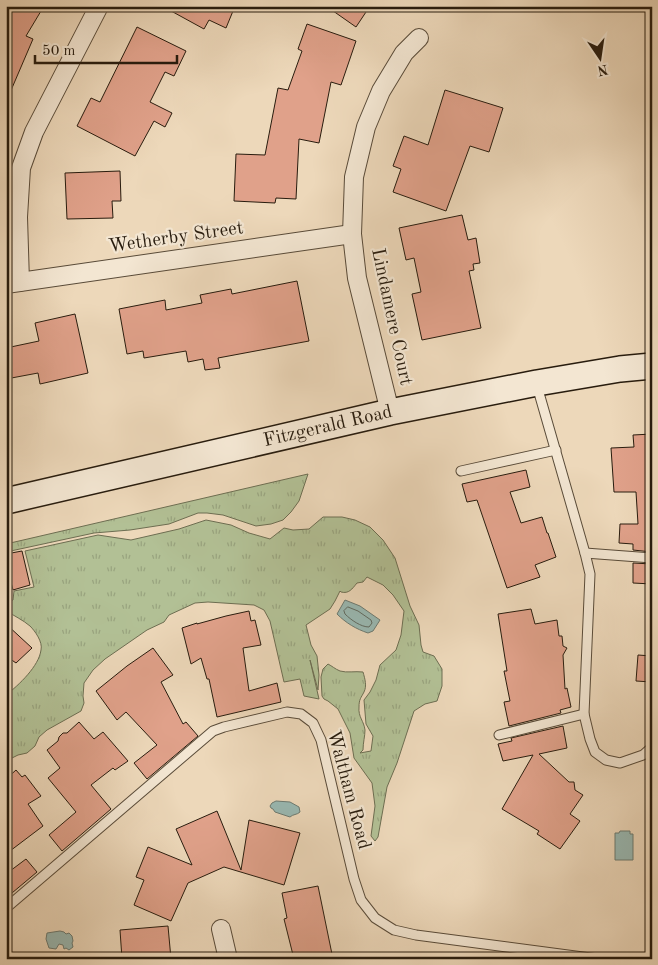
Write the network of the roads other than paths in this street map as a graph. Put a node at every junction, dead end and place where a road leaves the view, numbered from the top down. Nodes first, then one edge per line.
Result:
1 (99, 6) edge
2 (419, 38) dead end
3 (352, 234) junction
4 (13, 283) edge
5 (652, 366) edge
6 (537, 383) junction
7 (390, 412) junction
8 (556, 450) junction
9 (461, 471) dead end
10 (6, 501) edge
11 (586, 553) junction
12 (652, 558) edge
13 (584, 714) junction
14 (498, 735) dead end
15 (652, 747) edge
16 (6, 908) edge
17 (221, 929) dead end
18 (228, 959) edge
19 (598, 959) edge

1 - 4 street
2 - 3 street, Lindamere Court
3 - 4 street, Wetherby Street
3 - 7 street, Lindamere Court
5 - 6 main road, Fitzgerald Road
6 - 7 main road, Fitzgerald Road
6 - 8 lane
7 - 10 main road, Fitzgerald Road
8 - 9 lane
8 - 11 lane
11 - 12 lane
11 - 13 lane
13 - 14 lane
13 - 15 lane
16 - 19 lane, Waltham Road
17 - 18 street

